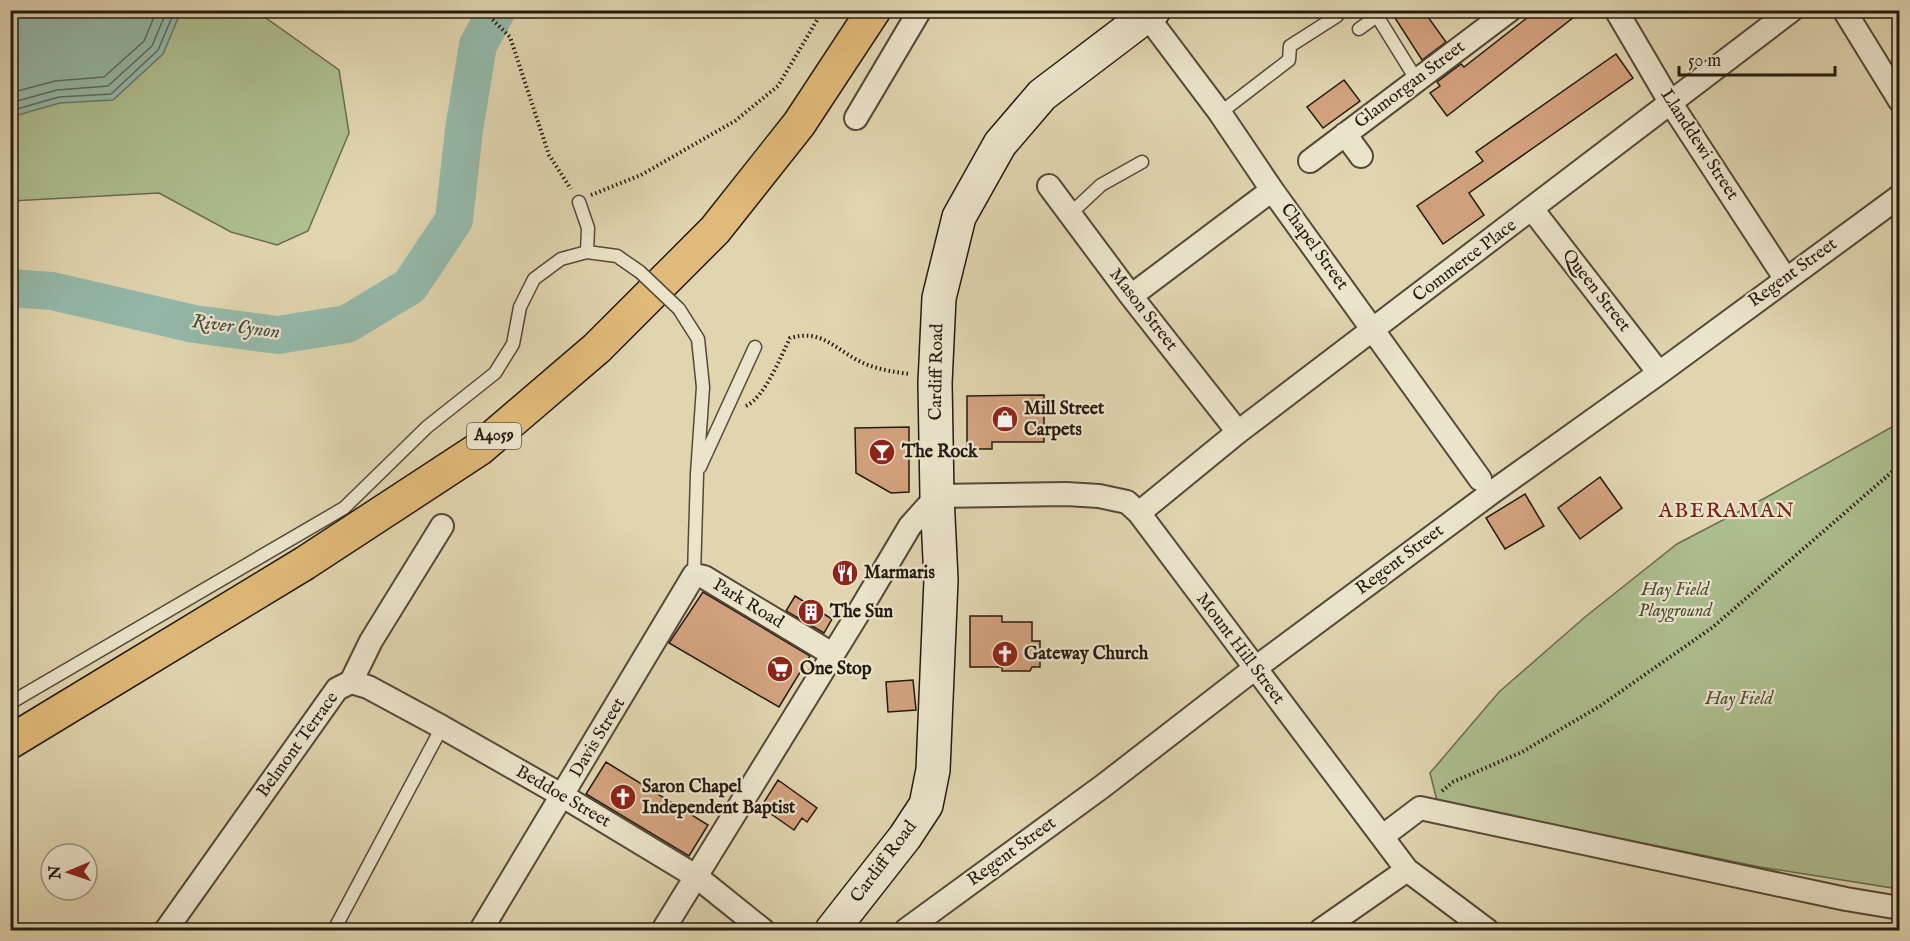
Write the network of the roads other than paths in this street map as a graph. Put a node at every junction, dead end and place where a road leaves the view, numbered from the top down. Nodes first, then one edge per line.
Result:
1 (874, 10) edge
2 (920, 10) edge
3 (1510, 10) edge
4 (1616, 10) edge
5 (1792, 10) edge
6 (1844, 10) edge
7 (1151, 13) edge
8 (1380, 13) edge
9 (1337, 16) dead end
10 (1359, 29) dead end
11 (1416, 79) junction
12 (1899, 101) edge
13 (1670, 102) junction
14 (1220, 113) junction
15 (856, 118) dead end
16 (1345, 134) junction
17 (1361, 156) dead end
18 (1310, 161) dead end
19 (1142, 162) dead end
20 (1049, 186) dead end
21 (1272, 190) junction
22 (1899, 196) edge
23 (579, 201) road end
24 (1532, 209) junction
25 (1070, 214) junction
26 (587, 252) junction
27 (1785, 278) junction
28 (1131, 296) junction
29 (1374, 330) junction
30 (755, 347) dead end
31 (1659, 373) junction
32 (1238, 432) junction
33 (697, 474) junction
34 (1480, 479) dead end
35 (937, 496) junction
36 (1139, 513) junction
37 (442, 526) dead end
38 (694, 576) junction
39 (832, 654) junction
40 (1254, 669) junction
41 (351, 682) junction
42 (10, 703) edge
43 (442, 727) junction
44 (10, 742) edge
45 (563, 796) junction
46 (1383, 836) junction
47 (1407, 870) junction
48 (697, 877) junction
49 (1899, 908) edge
50 (166, 930) edge
51 (334, 930) edge
52 (481, 930) edge
53 (663, 930) edge
54 (763, 930) edge
55 (832, 930) edge
56 (906, 930) edge
57 (1321, 930) edge
58 (1487, 930) edge

1 - 44 main road, A4059
2 - 15 street
3 - 11 street, Glamorgan Street
4 - 13 street, Llanddewi Street
5 - 13 street, Commerce Place
6 - 12 street
7 - 14 street, Chapel Street
7 - 35 main road, Cardiff Road
8 - 10 lane
8 - 11 lane
9 - 14 lane
11 - 16 street, Glamorgan Street
13 - 24 street, Commerce Place
13 - 27 street, Llanddewi Street
14 - 21 street, Chapel Street
16 - 17 street
16 - 18 street, Glamorgan Street
19 - 25 lane
20 - 25 street, Mason Street
21 - 28 street
21 - 29 street, Chapel Street
22 - 27 street, Regent Street
23 - 26 lane
24 - 29 street, Commerce Place
24 - 31 street, Queen Street
25 - 28 street, Mason Street
26 - 33 lane, bridge
26 - 42 lane
27 - 31 street, Regent Street
28 - 32 street, Mason Street
29 - 32 street, Commerce Place
29 - 34 street, Chapel Street
30 - 33 lane
31 - 40 street, Regent Street
32 - 36 street, Commerce Place
33 - 38 lane
35 - 36 street, Mount Hill Street
35 - 39 street
35 - 55 main road, Cardiff Road
36 - 40 street, Mount Hill Street
37 - 41 street, Belmont Terrace
38 - 39 street, Park Road
38 - 45 street, Davis Street
39 - 48 street
40 - 46 street, Mount Hill Street
40 - 56 street, Regent Street
41 - 43 street, Beddoe Street
41 - 50 street, Belmont Terrace
43 - 45 street, Beddoe Street
43 - 51 lane
45 - 48 street, Beddoe Street
45 - 52 street, Davis Street
46 - 47 street, Mount Hill Street
46 - 49 street
47 - 57 street
47 - 58 street, Mount Hill Street
48 - 53 street
48 - 54 street, Beddoe Street

